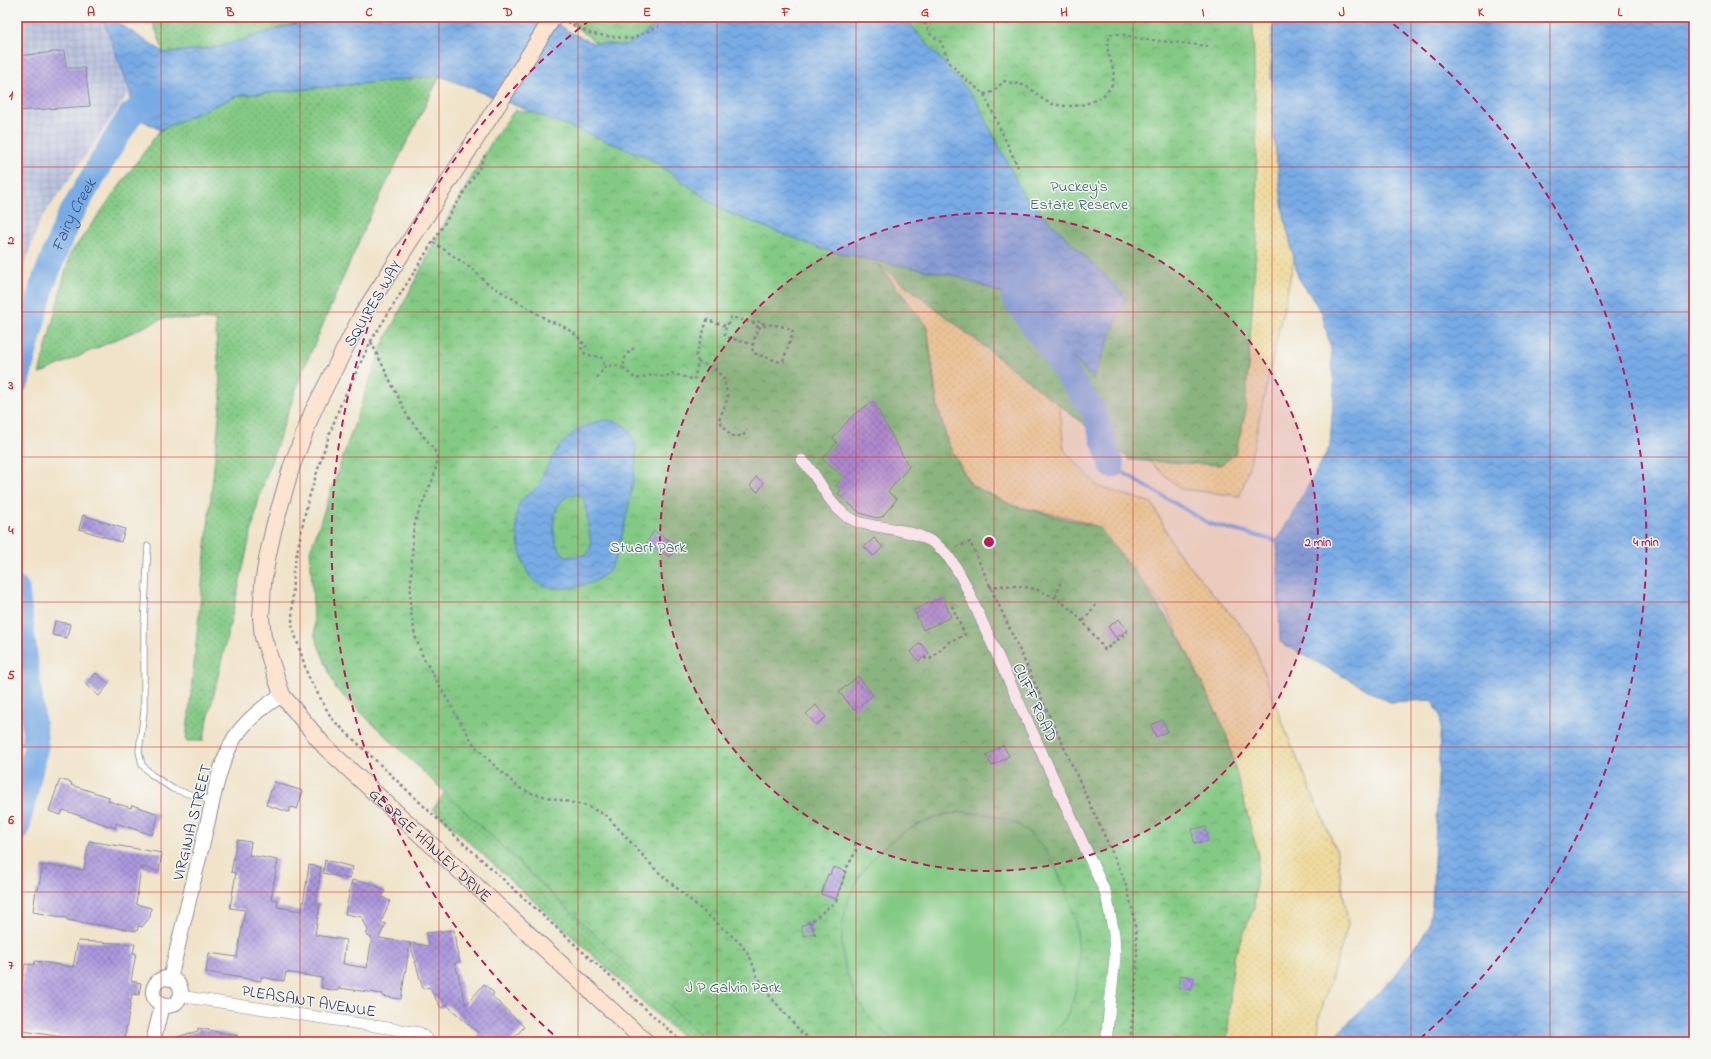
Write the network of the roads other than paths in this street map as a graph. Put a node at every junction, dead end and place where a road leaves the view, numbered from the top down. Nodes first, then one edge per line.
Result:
1 (556, 21) edge
2 (802, 460) dead end
3 (148, 546) dead end
4 (261, 618) joint
5 (282, 695) junction
6 (213, 802) junction
7 (170, 979) junction
8 (180, 996) junction
9 (162, 1004) junction
10 (153, 1042) edge
11 (430, 1042) edge
12 (646, 1042) edge
13 (1106, 1042) edge

1 - 4 main road, SQUIRES WAY
2 - 13 street, CLIFF ROAD
3 - 6 lane
4 - 5 main road, GEORGE HANLEY DRIVE
5 - 6 street, VIRGINIA STREET
5 - 12 main road, GEORGE HANLEY DRIVE
6 - 7 street, VIRGINIA STREET
7 - 8 street
7 - 9 street
8 - 9 street
8 - 11 street, PLEASANT AVENUE
9 - 10 street

